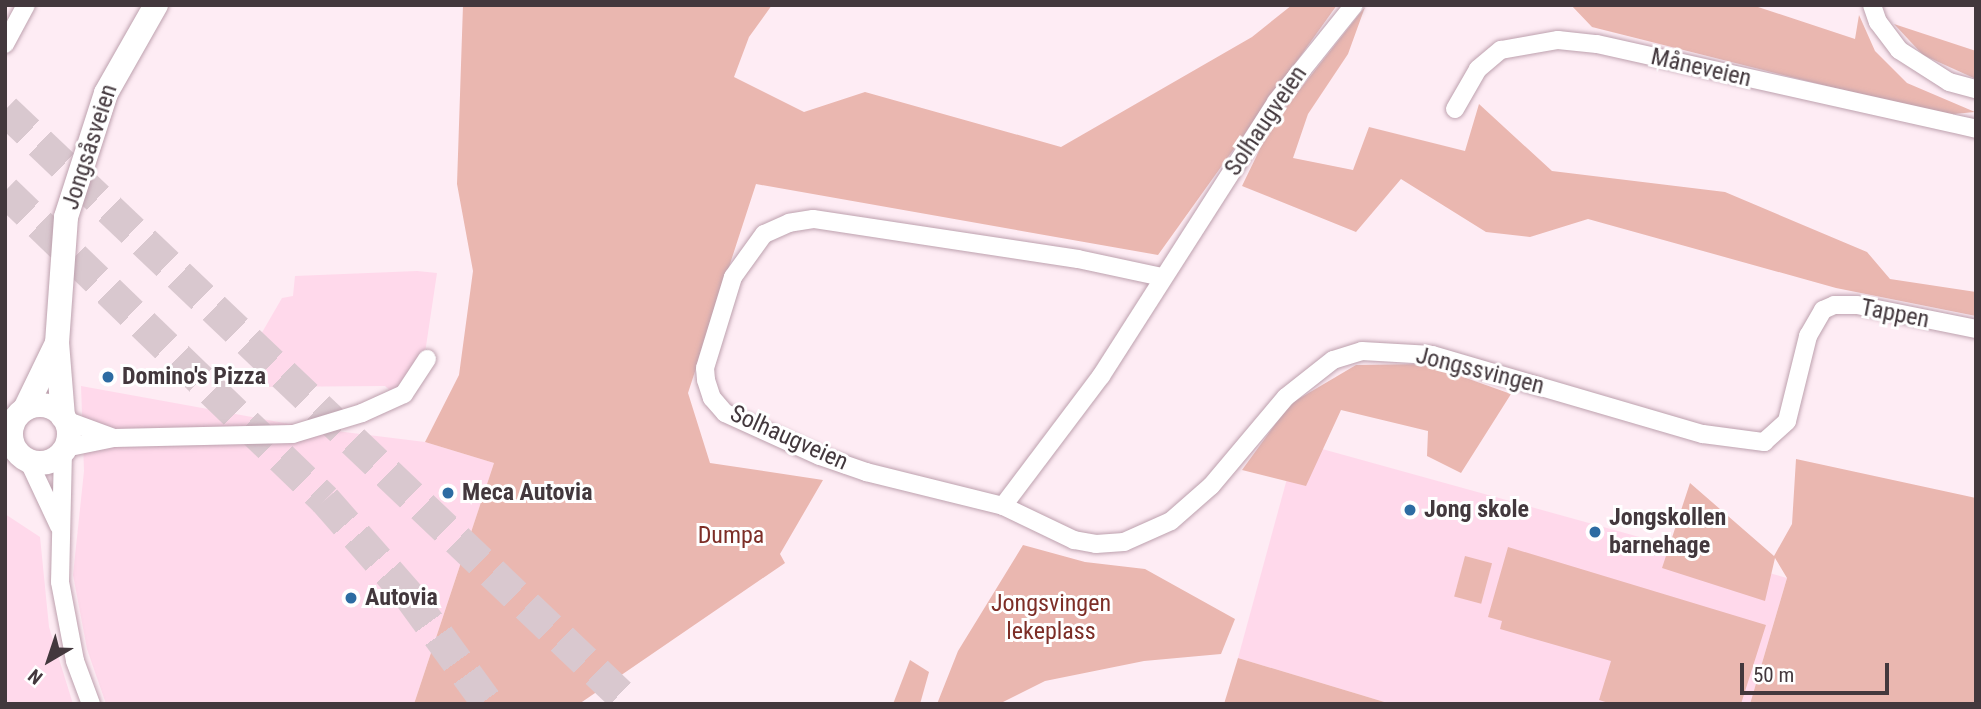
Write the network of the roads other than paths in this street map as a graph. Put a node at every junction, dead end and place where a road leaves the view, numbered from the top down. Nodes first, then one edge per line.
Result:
1 (26, 5) edge
2 (156, 5) edge
3 (1354, 5) edge
4 (1872, 5) edge
5 (5, 44) edge
6 (1976, 89) edge
7 (1455, 109) dead end
8 (1976, 129) edge
9 (1162, 277) junction
10 (1976, 329) edge
11 (57, 343) junction
12 (427, 359) dead end
13 (64, 419) junction
14 (14, 420) edge
15 (1777, 434) joint
16 (114, 438) junction
17 (64, 449) junction
18 (19, 457) edge
19 (1003, 506) junction
20 (60, 529) junction
21 (91, 704) edge

1 - 5 street
2 - 11 street, Jongsåsveien
3 - 9 street, Solhaugveien
4 - 6 street
7 - 8 street, Måneveien
9 - 19 street, Solhaugveien
9 - 19 street, Solhaugveien
10 - 15 street, Tappen
11 - 13 street, Jongsåsveien
11 - 14 street, Jongsåsveien
12 - 16 street
13 - 14 street
13 - 16 street
13 - 17 street
14 - 18 street
15 - 19 street, Jongssvingen
16 - 17 street
17 - 18 street
17 - 20 street
18 - 20 street
20 - 21 street

